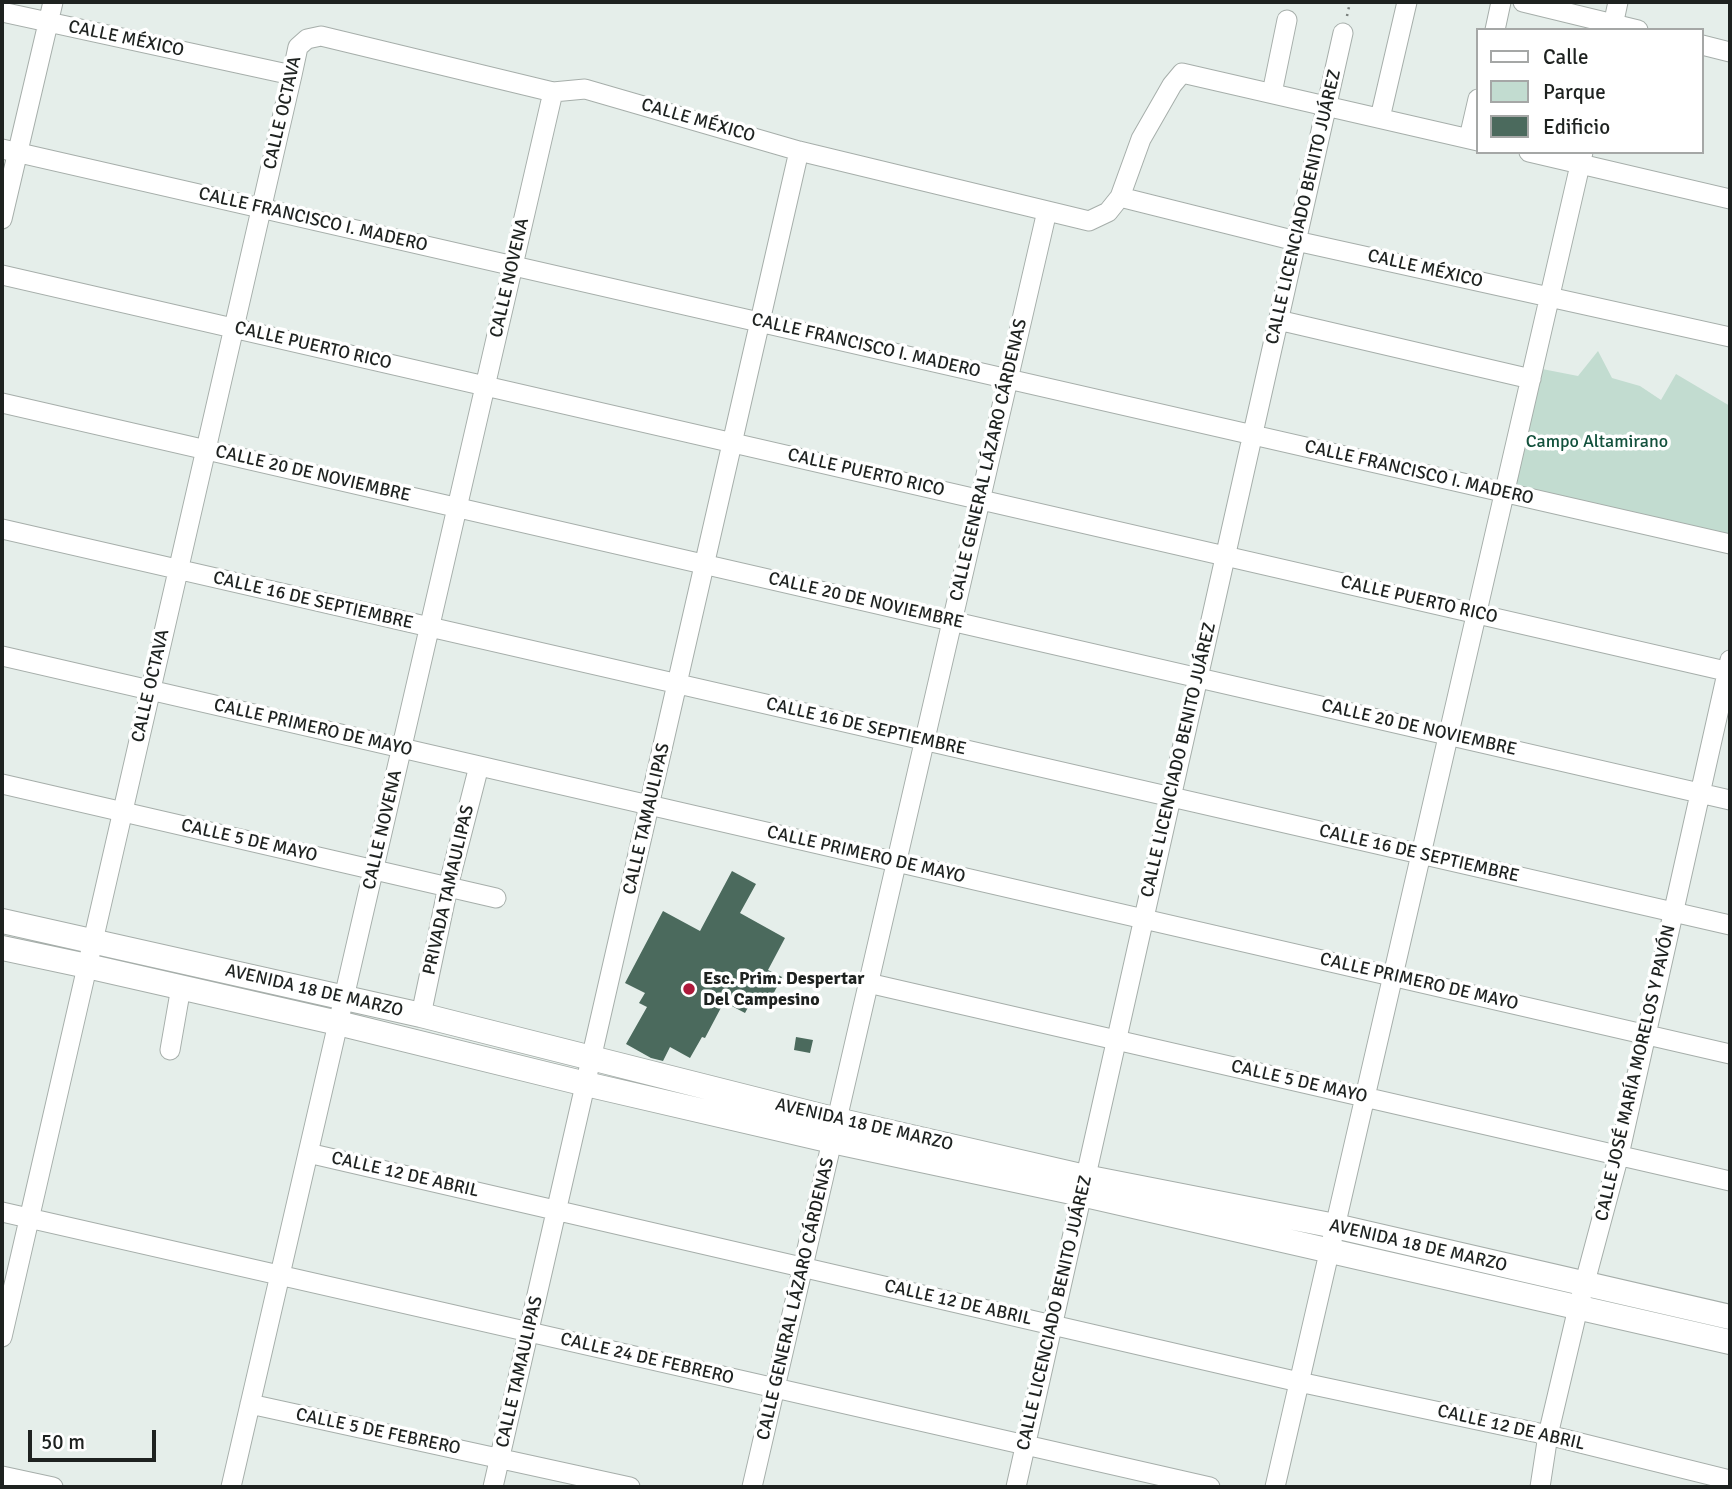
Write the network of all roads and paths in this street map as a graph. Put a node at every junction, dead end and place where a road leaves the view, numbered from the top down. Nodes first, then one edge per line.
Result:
1 (52, 2) edge
2 (1407, 2) edge
3 (1501, 2) edge
4 (1523, 2) edge
5 (1618, 2) edge
6 (2, 12) edge
7 (1287, 20) dead end
8 (47, 22) junction
9 (1612, 27) edge
10 (1495, 28) edge
11 (1343, 33) dead end
12 (307, 38) joint
13 (1704, 46) edge
14 (1730, 52) edge
15 (292, 75) junction
16 (553, 92) junction
17 (1272, 93) junction
18 (1326, 106) junction
19 (1380, 118) junction
20 (1476, 119) edge
21 (1474, 139) edge
22 (10, 150) edge
23 (799, 151) junction
24 (1547, 154) edge
25 (1582, 158) edge
26 (1120, 197) junction
27 (1730, 199) edge
28 (261, 208) junction
29 (1047, 211) junction
30 (2, 219) edge
31 (1296, 241) junction
32 (513, 265) junction
33 (2, 275) edge
34 (1550, 297) junction
35 (1278, 320) junction
36 (760, 322) junction
37 (233, 328) junction
38 (1730, 337) edge
39 (1007, 379) junction
40 (1531, 379) junction
41 (485, 386) junction
42 (2, 403) edge
43 (1252, 435) junction
44 (732, 442) junction
45 (205, 450) junction
46 (1505, 492) junction
47 (980, 499) junction
48 (457, 507) junction
49 (2, 529) edge
50 (1730, 544) edge
51 (1225, 555) junction
52 (705, 564) junction
53 (178, 570) junction
54 (1477, 613) junction
55 (951, 621) junction
56 (430, 627) junction
57 (2, 656) edge
58 (1729, 667) edge
59 (1198, 678) junction
60 (677, 684) junction
61 (150, 690) junction
62 (1449, 735) junction
63 (924, 740) junction
64 (402, 748) junction
65 (479, 766) junction
66 (2, 784) edge
67 (1700, 793) junction
68 (1171, 797) junction
69 (1730, 800) edge
70 (650, 805) junction
71 (122, 812) junction
72 (1421, 855) junction
73 (896, 862) junction
74 (374, 870) junction
75 (448, 887) junction
76 (496, 898) dead end
77 (1673, 912) junction
78 (1143, 919) junction
79 (2, 921) edge
80 (1730, 925) edge
81 (94, 941) junction
82 (2, 948) edge
83 (87, 966) junction
84 (1393, 976) junction
85 (868, 983) junction
86 (181, 987) junction
87 (341, 1011) junction
88 (421, 1015) junction
89 (1646, 1035) junction
90 (1116, 1040) junction
91 (170, 1050) dead end
92 (1730, 1054) edge
93 (592, 1058) junction
94 (586, 1084) junction
95 (1365, 1097) junction
96 (835, 1131) junction
97 (308, 1153) junction
98 (1619, 1156) junction
99 (1730, 1181) edge
100 (1083, 1185) junction
101 (557, 1210) junction
102 (2, 1212) edge
103 (29, 1218) junction
104 (1335, 1226) junction
105 (1330, 1250) junction
106 (803, 1267) junction
107 (280, 1275) junction
108 (1582, 1296) junction
109 (1730, 1317) edge
110 (1052, 1325) junction
111 (529, 1332) junction
112 (2, 1337) edge
113 (1730, 1342) edge
114 (1299, 1382) junction
115 (775, 1388) junction
116 (250, 1404) junction
117 (1548, 1435) junction
118 (1025, 1445) junction
119 (500, 1459) junction
120 (2, 1476) edge
121 (1730, 1480) edge
122 (52, 1487) edge
123 (231, 1487) edge
124 (493, 1487) edge
125 (630, 1487) edge
126 (752, 1487) edge
127 (1016, 1487) edge
128 (1210, 1487) edge
129 (1275, 1487) edge
130 (1540, 1487) edge

1 - 8 street
2 - 19 street
3 - 10 street
4 - 9 street
5 - 9 street
6 - 8 street, CALLE MÉXICO
7 - 17 street
8 - 15 street, CALLE MÉXICO
8 - 22 street
11 - 18 street, CALLE LICENCIADO BENITO JUÁREZ
12 - 15 street, CALLE OCTAVA
12 - 16 street, CALLE MÉXICO
13 - 14 street
15 - 28 street, CALLE OCTAVA
16 - 23 street, CALLE MÉXICO
16 - 32 street, CALLE NOVENA
17 - 18 street
17 - 26 street
18 - 19 street
18 - 31 street, CALLE LICENCIADO BENITO JUÁREZ
19 - 21 street
20 - 21 street
22 - 28 street, CALLE FRANCISCO I. MADERO
22 - 30 street
23 - 29 street, CALLE MÉXICO
23 - 36 street, CALLE TAMAULIPAS
24 - 25 street
25 - 27 street
25 - 34 street
26 - 29 street, CALLE MÉXICO
26 - 31 street, CALLE MÉXICO
28 - 32 street, CALLE FRANCISCO I. MADERO
28 - 37 street, CALLE OCTAVA
29 - 39 street, CALLE GENERAL LÁZARO CÁRDENAS
31 - 34 street, CALLE MÉXICO
31 - 35 street, CALLE LICENCIADO BENITO JUÁREZ
32 - 36 street, CALLE FRANCISCO I. MADERO
32 - 41 street, CALLE NOVENA
33 - 37 street, CALLE PUERTO RICO
34 - 38 street, CALLE MÉXICO
34 - 40 street
35 - 40 street
35 - 43 street, CALLE LICENCIADO BENITO JUÁREZ
36 - 39 street, CALLE FRANCISCO I. MADERO
36 - 44 street, CALLE TAMAULIPAS
37 - 41 street, CALLE PUERTO RICO
37 - 45 street, CALLE OCTAVA
39 - 43 street, CALLE FRANCISCO I. MADERO
39 - 47 street, CALLE GENERAL LÁZARO CÁRDENAS
40 - 46 street
41 - 44 street, CALLE PUERTO RICO
41 - 48 street, CALLE NOVENA
42 - 45 street, CALLE 20 DE NOVIEMBRE
43 - 46 street, CALLE FRANCISCO I. MADERO
43 - 51 street, CALLE LICENCIADO BENITO JUÁREZ
44 - 47 street, CALLE PUERTO RICO
44 - 52 street, CALLE TAMAULIPAS
45 - 48 street, CALLE 20 DE NOVIEMBRE
45 - 53 street, CALLE OCTAVA
46 - 50 street, CALLE FRANCISCO I. MADERO
46 - 54 street
47 - 51 street, CALLE PUERTO RICO
47 - 55 street, CALLE GENERAL LÁZARO CÁRDENAS
48 - 52 street, CALLE 20 DE NOVIEMBRE
48 - 56 street, CALLE NOVENA
49 - 53 street, CALLE 16 DE SEPTIEMBRE
51 - 54 street, CALLE PUERTO RICO
51 - 59 street, CALLE LICENCIADO BENITO JUÁREZ
52 - 55 street, CALLE 20 DE NOVIEMBRE
52 - 60 street, CALLE TAMAULIPAS
53 - 56 street, CALLE 16 DE SEPTIEMBRE
53 - 61 street, CALLE OCTAVA
54 - 58 street, CALLE PUERTO RICO
54 - 62 street
55 - 59 street, CALLE 20 DE NOVIEMBRE
55 - 63 street, CALLE GENERAL LÁZARO CÁRDENAS
56 - 60 street, CALLE 16 DE SEPTIEMBRE
56 - 64 street, CALLE NOVENA
57 - 61 street, CALLE PRIMERO DE MAYO
58 - 67 street, CALLE JOSÉ MARÍA MORELOS Y PAVÓN
59 - 62 street, CALLE 20 DE NOVIEMBRE
59 - 68 street, CALLE LICENCIADO BENITO JUÁREZ
60 - 63 street, CALLE 16 DE SEPTIEMBRE
60 - 70 street, CALLE TAMAULIPAS
61 - 64 street, CALLE PRIMERO DE MAYO
61 - 71 street, CALLE OCTAVA
62 - 67 street, CALLE 20 DE NOVIEMBRE
62 - 72 street
63 - 68 street, CALLE 16 DE SEPTIEMBRE
63 - 73 street, CALLE GENERAL LÁZARO CÁRDENAS
64 - 65 street, CALLE PRIMERO DE MAYO
64 - 74 street, CALLE NOVENA
65 - 70 street, CALLE PRIMERO DE MAYO
65 - 75 street, PRIVADA TAMAULIPAS
66 - 71 street, CALLE 5 DE MAYO
67 - 69 street, CALLE 20 DE NOVIEMBRE
67 - 77 street, CALLE JOSÉ MARÍA MORELOS Y PAVÓN
68 - 72 street, CALLE 16 DE SEPTIEMBRE
68 - 78 street, CALLE LICENCIADO BENITO JUÁREZ
70 - 73 street, CALLE PRIMERO DE MAYO
70 - 93 street, CALLE TAMAULIPAS
71 - 74 street, CALLE 5 DE MAYO
71 - 81 street, CALLE OCTAVA
72 - 77 street, CALLE 16 DE SEPTIEMBRE
72 - 84 street
73 - 78 street, CALLE PRIMERO DE MAYO
73 - 85 street, CALLE GENERAL LÁZARO CÁRDENAS
74 - 75 street, CALLE 5 DE MAYO
74 - 87 street, CALLE NOVENA
75 - 76 street, CALLE 5 DE MAYO
75 - 88 street, PRIVADA TAMAULIPAS
77 - 80 street, CALLE 16 DE SEPTIEMBRE
77 - 89 street, CALLE JOSÉ MARÍA MORELOS Y PAVÓN
78 - 84 street, CALLE PRIMERO DE MAYO
78 - 90 street, CALLE LICENCIADO BENITO JUÁREZ
79 - 81 street, AVENIDA 18 DE MARZO
81 - 83 street, CALLE OCTAVA
81 - 87 street, AVENIDA 18 DE MARZO
82 - 83 street, AVENIDA 18 DE MARZO
83 - 86 street, AVENIDA 18 DE MARZO
83 - 103 street, CALLE OCTAVA
84 - 89 street, CALLE PRIMERO DE MAYO
84 - 95 street
85 - 90 street, CALLE 5 DE MAYO
85 - 96 street, CALLE GENERAL LÁZARO CÁRDENAS
86 - 87 street, AVENIDA 18 DE MARZO
86 - 91 street
87 - 88 street, AVENIDA 18 DE MARZO
87 - 94 street, AVENIDA 18 DE MARZO
87 - 97 street, CALLE NOVENA
88 - 93 street, AVENIDA 18 DE MARZO
89 - 92 street, CALLE PRIMERO DE MAYO
89 - 98 street, CALLE JOSÉ MARÍA MORELOS Y PAVÓN
90 - 95 street, CALLE 5 DE MAYO
90 - 100 street, CALLE LICENCIADO BENITO JUÁREZ
93 - 94 street, CALLE TAMAULIPAS
93 - 96 street, AVENIDA 18 DE MARZO
94 - 96 street, AVENIDA 18 DE MARZO
94 - 101 street, CALLE TAMAULIPAS
95 - 98 street, CALLE 5 DE MAYO
95 - 104 street
96 - 100 street, AVENIDA 18 DE MARZO
96 - 106 street, CALLE GENERAL LÁZARO CÁRDENAS
97 - 101 street, CALLE 12 DE ABRIL
97 - 107 street, CALLE NOVENA
98 - 99 street, CALLE 5 DE MAYO
98 - 108 street, CALLE JOSÉ MARÍA MORELOS Y PAVÓN
100 - 104 street, AVENIDA 18 DE MARZO
100 - 105 street, AVENIDA 18 DE MARZO
100 - 110 street, CALLE LICENCIADO BENITO JUÁREZ
101 - 106 street, CALLE 12 DE ABRIL
101 - 111 street, CALLE TAMAULIPAS
102 - 103 street, CALLE 24 DE FEBRERO
103 - 107 street, CALLE 24 DE FEBRERO
103 - 112 street, CALLE OCTAVA
104 - 105 street
104 - 108 street, AVENIDA 18 DE MARZO
105 - 108 street, AVENIDA 18 DE MARZO
105 - 114 street
106 - 110 street, CALLE 12 DE ABRIL
106 - 115 street, CALLE GENERAL LÁZARO CÁRDENAS
107 - 111 street, CALLE 24 DE FEBRERO
107 - 116 street, CALLE NOVENA
108 - 109 street, AVENIDA 18 DE MARZO
108 - 113 street, AVENIDA 18 DE MARZO
108 - 117 street, CALLE JOSÉ MARÍA MORELOS Y PAVÓN
110 - 114 street, CALLE 12 DE ABRIL
110 - 118 street, CALLE LICENCIADO BENITO JUÁREZ
111 - 115 street, CALLE 24 DE FEBRERO
111 - 119 street, CALLE TAMAULIPAS
114 - 117 street, CALLE 12 DE ABRIL
114 - 129 street
115 - 118 street, CALLE 24 DE FEBRERO
115 - 126 street, CALLE GENERAL LÁZARO CÁRDENAS
116 - 119 street, CALLE 5 DE FEBRERO
116 - 123 street, CALLE NOVENA
117 - 121 street, CALLE 12 DE ABRIL
117 - 130 street, CALLE JOSÉ MARÍA MORELOS Y PAVÓN
118 - 127 street, CALLE LICENCIADO BENITO JUÁREZ
118 - 128 street, CALLE 24 DE FEBRERO
119 - 124 street, CALLE TAMAULIPAS
119 - 125 street, CALLE 5 DE FEBRERO
120 - 122 street

